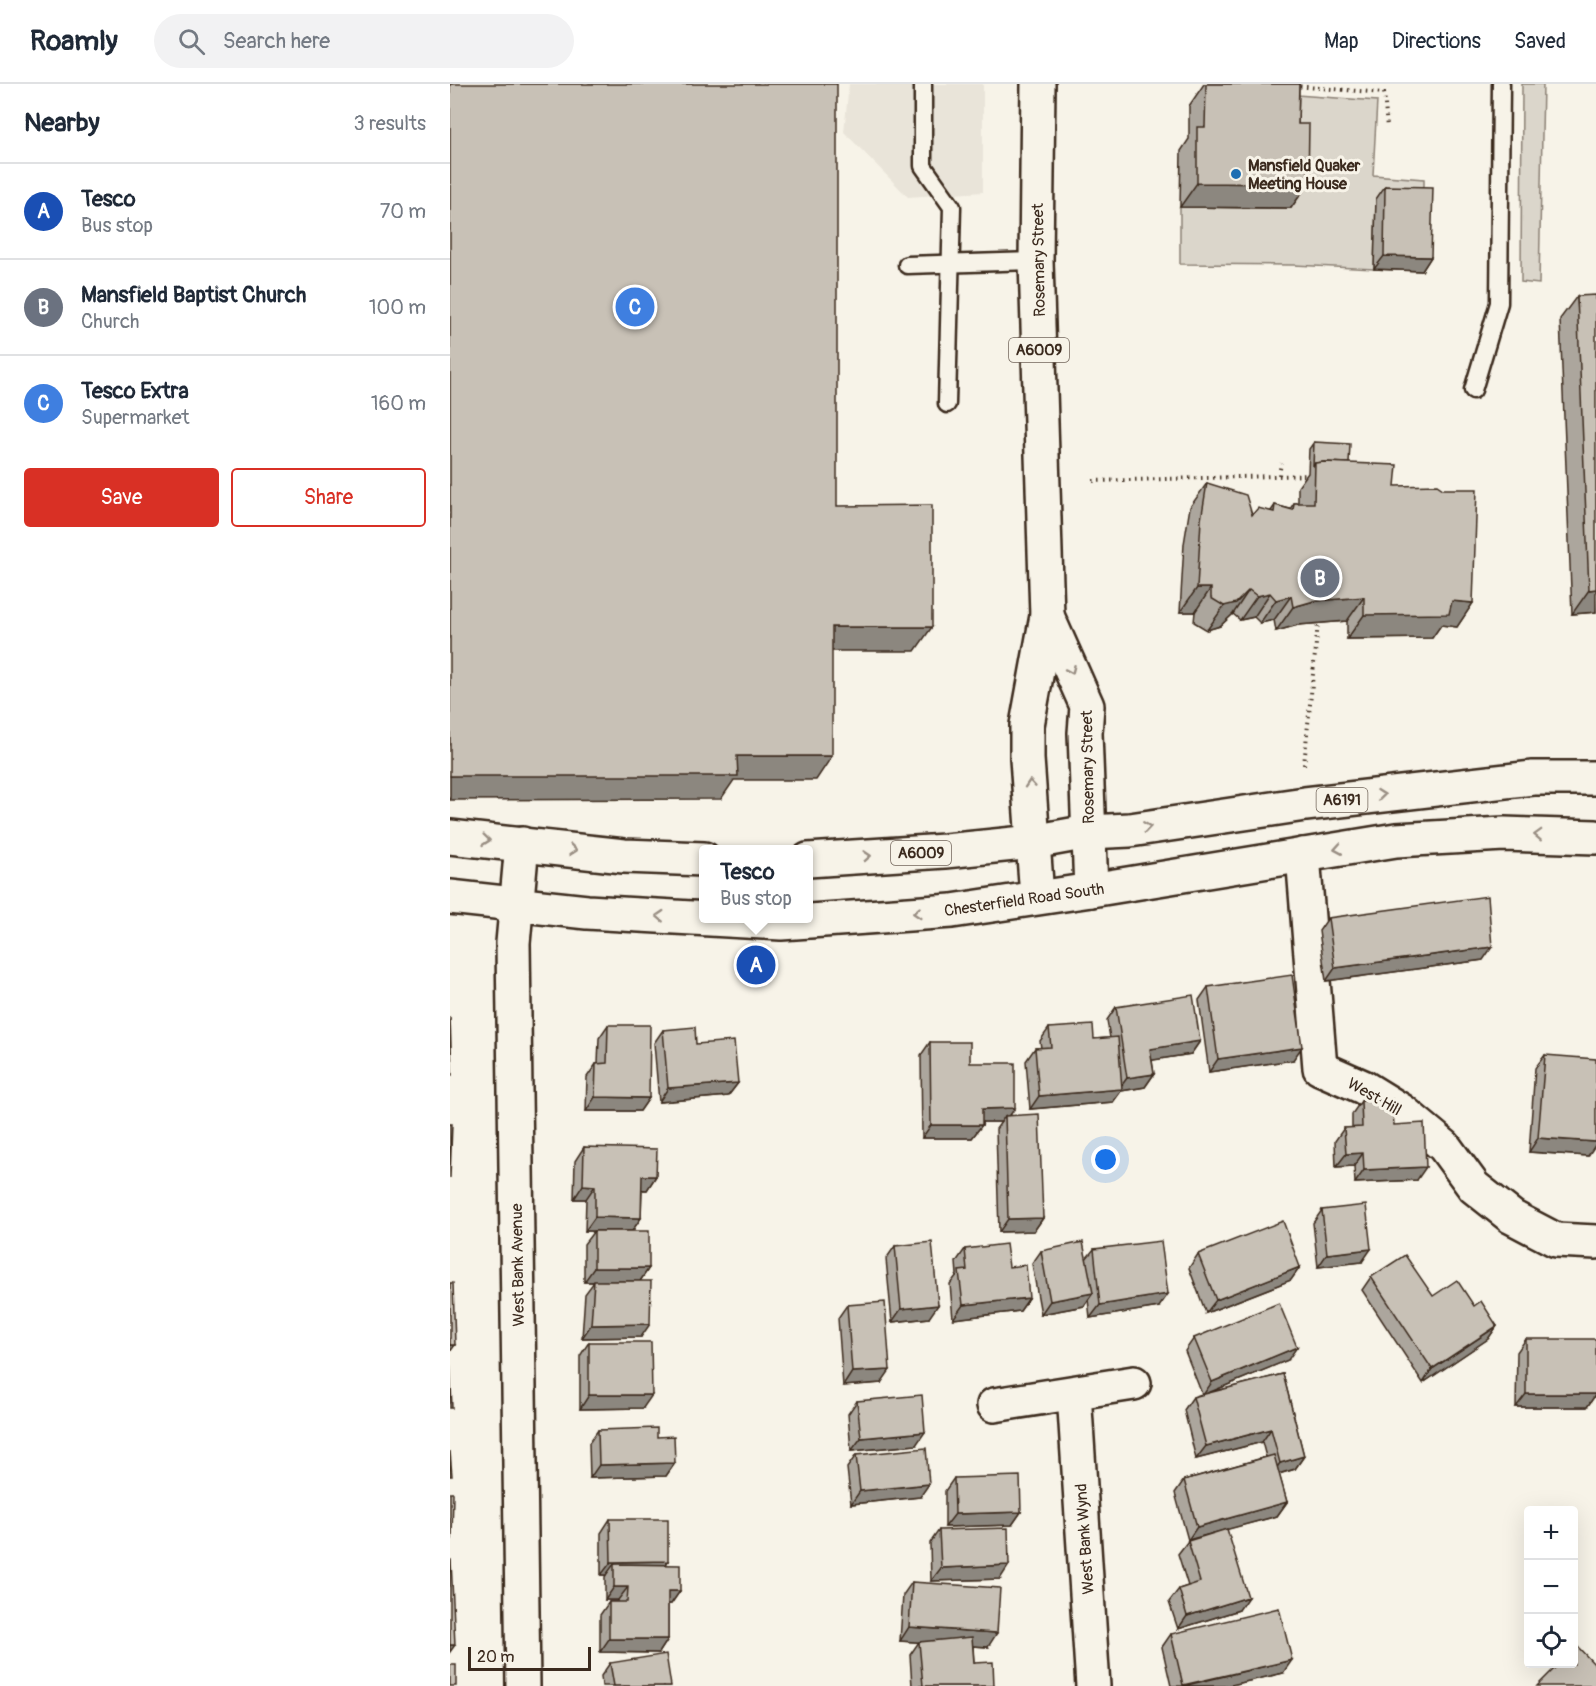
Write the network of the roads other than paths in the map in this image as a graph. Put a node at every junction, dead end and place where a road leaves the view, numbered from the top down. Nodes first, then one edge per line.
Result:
1 (923, 84) edge
2 (1038, 84) edge
3 (1500, 84) edge
4 (1036, 261) junction
5 (951, 264) junction
6 (907, 265) dead end
7 (1473, 390) dead end
8 (947, 404) dead end
9 (1047, 616) junction
10 (1596, 778) edge
11 (1088, 832) junction
12 (450, 837) edge
13 (1596, 837) edge
14 (1034, 842) junction
15 (522, 844) junction
16 (1303, 855) junction
17 (699, 859) edge
18 (813, 860) edge
19 (1091, 890) junction
20 (450, 897) edge
21 (1037, 897) junction
22 (516, 904) junction
23 (699, 918) edge
24 (813, 921) edge
25 (1596, 1242) edge
26 (1134, 1383) dead end
27 (1074, 1393) junction
28 (994, 1405) dead end
29 (523, 1686) edge
30 (1093, 1686) edge

1 - 5 lane
2 - 4 main road, Rosemary Street / A6009
3 - 7 lane
4 - 5 lane
4 - 9 main road, Rosemary Street / A6009
5 - 6 lane
5 - 8 lane
9 -> 11 main road, Rosemary Street / A6009
14 -> 9 main road, Rosemary Street / A6009
11 -> 10 main road, A6191
11 - 14 main road, A6191
11 - 19 main road, Rosemary Street / A6009
12 -> 15 main road
13 -> 16 main road, Chesterfield Road South
18 -> 14 main road, A6009
14 - 21 main road, Rosemary Street / A6009
15 -> 17 main road
15 - 22 main road, West Bank Avenue
16 - 19 main road, Chesterfield Road South
16 - 25 main road, West Hill
19 - 21 main road, Chesterfield Road South
20 - 22 main road, Chesterfield Road South
21 -> 24 main road, Chesterfield Road South
23 -> 22 main road, Chesterfield Road South
22 - 29 main road, West Bank Avenue
26 - 27 main road
27 - 28 main road
27 - 30 main road, West Bank Wynd

